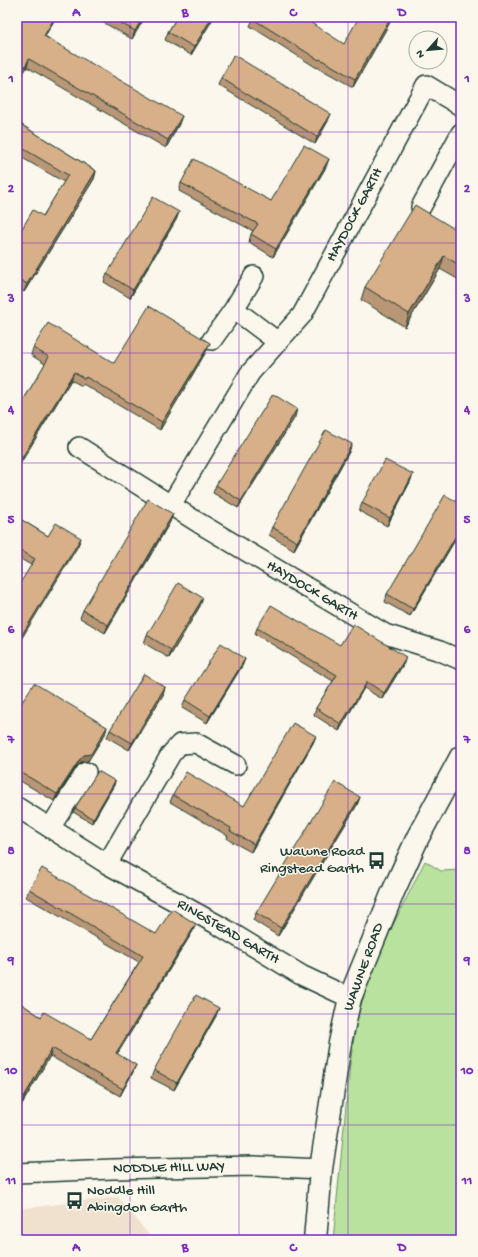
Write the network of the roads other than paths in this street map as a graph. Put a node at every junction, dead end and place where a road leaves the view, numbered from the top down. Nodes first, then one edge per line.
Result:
1 (461, 106) edge
2 (461, 133) edge
3 (421, 207) edge
4 (254, 276) dead end
5 (234, 309) junction
6 (212, 340) dead end
7 (278, 342) junction
8 (79, 447) dead end
9 (171, 505) junction
10 (461, 660) edge
11 (236, 765) dead end
12 (86, 772) dead end
13 (452, 774) edge
14 (17, 807) edge
15 (50, 828) junction
16 (107, 864) junction
17 (350, 998) junction
18 (321, 1170) junction
19 (17, 1173) edge
20 (315, 1240) edge

1 - 7 street, HAYDOCK GARTH
2 - 3 street
4 - 5 street
5 - 6 street
5 - 7 street
7 - 9 street, HAYDOCK GARTH
8 - 9 street, HAYDOCK GARTH
9 - 10 street, HAYDOCK GARTH
11 - 16 street
12 - 15 street
13 - 17 street, WAWNE ROAD
14 - 15 street, RINGSTEAD GARTH
15 - 16 street, RINGSTEAD GARTH
16 - 17 street, RINGSTEAD GARTH
17 - 18 street, WAWNE ROAD
18 - 19 street, NODDLE HILL WAY
18 - 20 street, WAWNE ROAD

